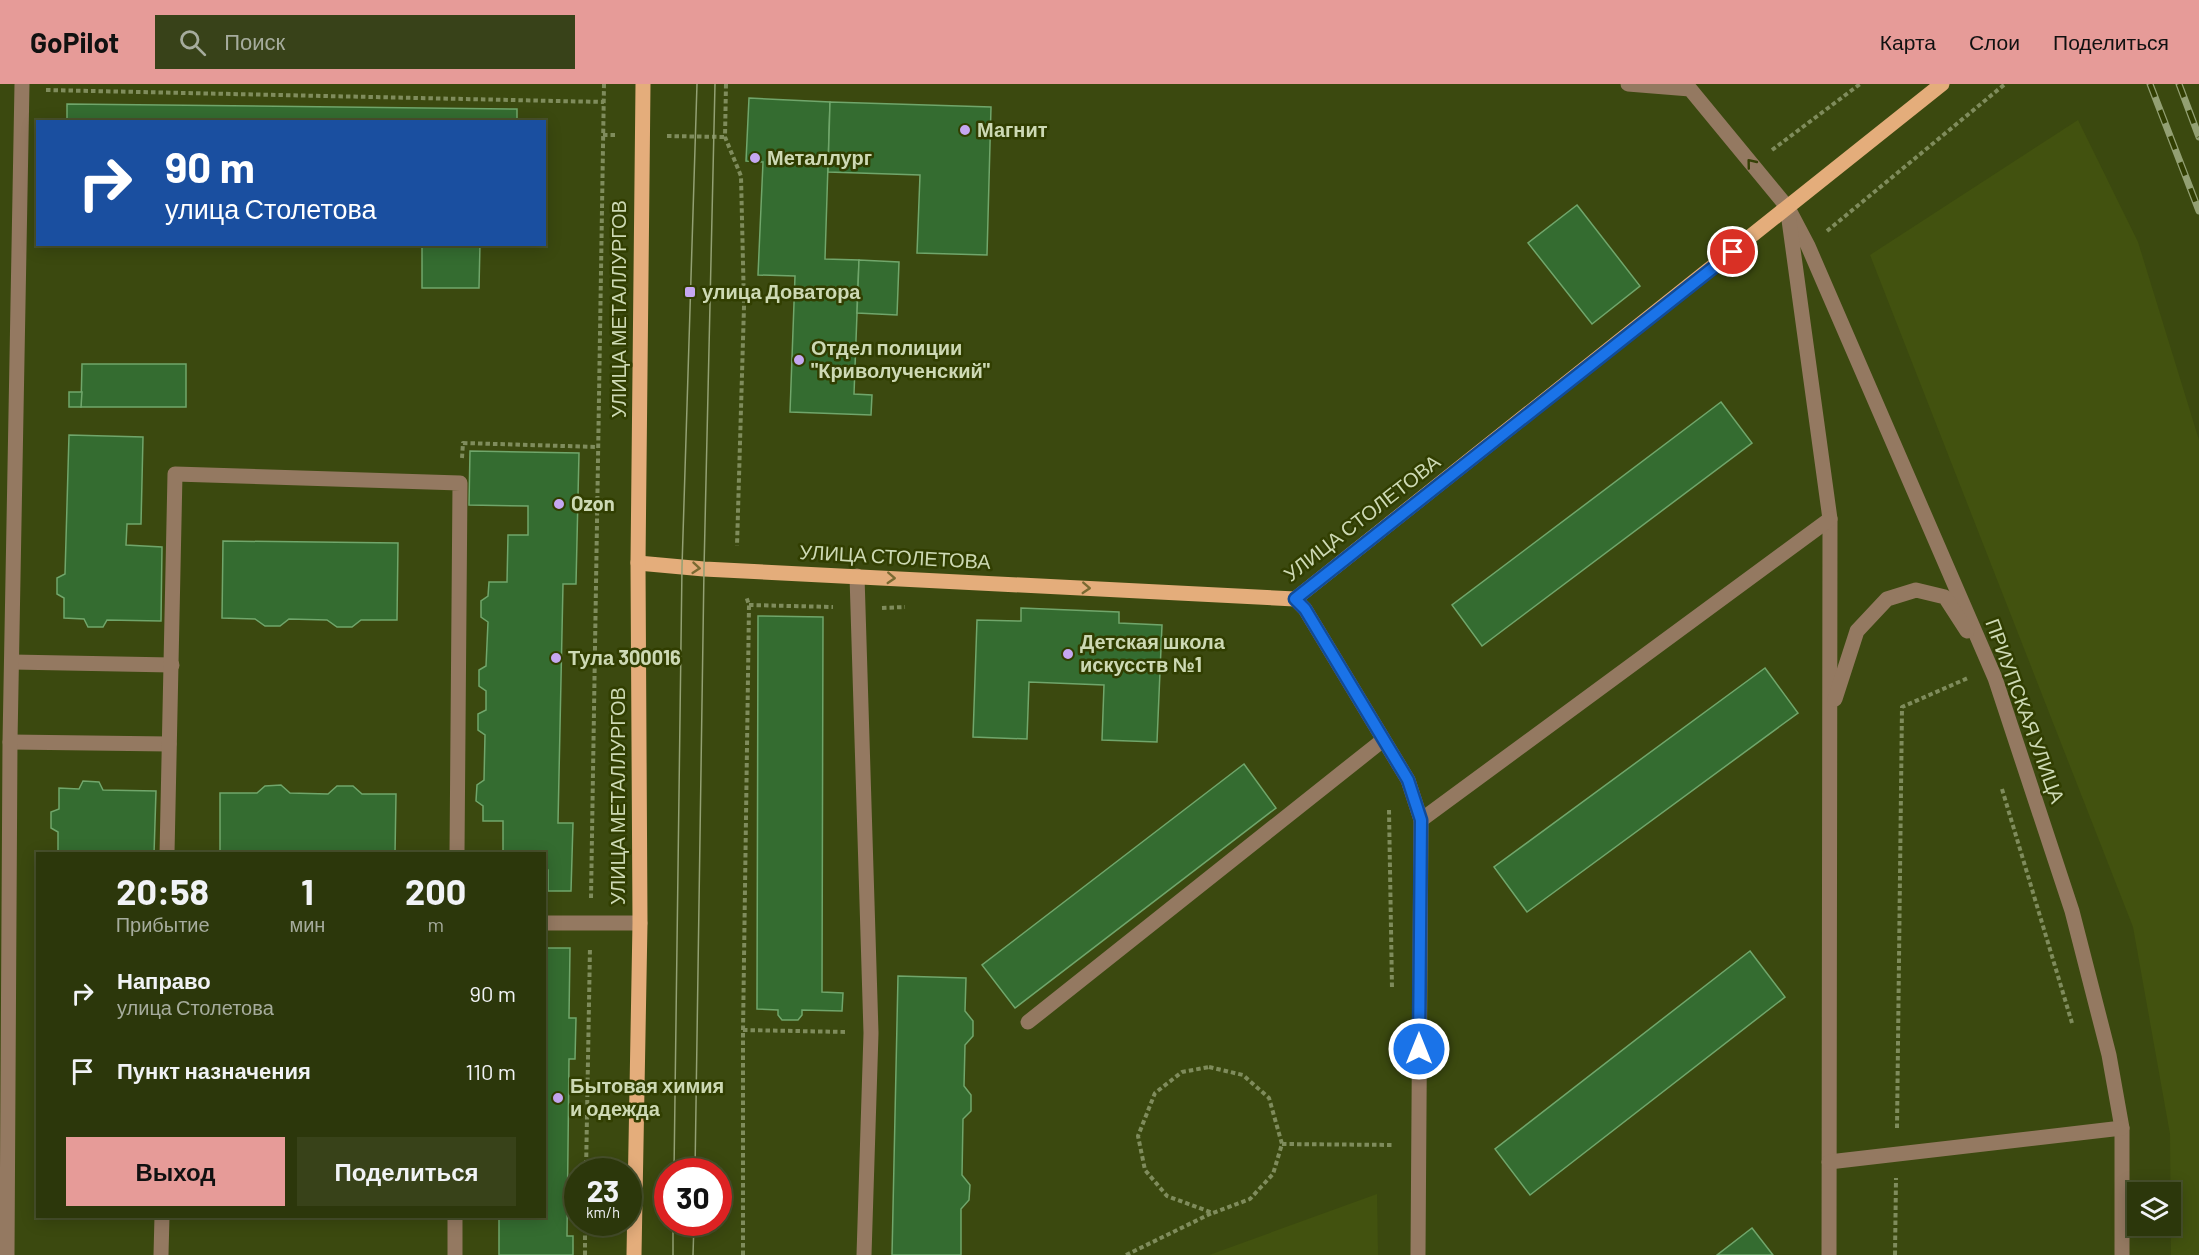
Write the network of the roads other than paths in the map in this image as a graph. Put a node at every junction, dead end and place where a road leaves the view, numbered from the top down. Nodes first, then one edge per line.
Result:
1 (643, 84) edge
2 (1628, 84) edge
3 (1942, 84) edge
4 (1690, 86) edge
5 (22, 87) edge
6 (1788, 208) junction
7 (7, 484) edge
8 (1830, 519) junction
9 (638, 563) junction
10 (857, 576) junction
11 (1295, 599) junction
12 (12, 662) junction
13 (172, 665) junction
14 (1995, 678) junction
15 (1830, 713) junction
16 (1383, 740) junction
17 (10, 742) junction
18 (169, 744) junction
19 (1421, 820) junction
20 (5, 838) edge
21 (167, 852) edge
22 (457, 852) edge
23 (546, 923) edge
24 (640, 923) junction
25 (1028, 1022) dead end
26 (2122, 1128) junction
27 (1829, 1162) junction
28 (162, 1218) edge
29 (455, 1218) edge
30 (7, 1255) edge
31 (161, 1255) edge
32 (455, 1255) edge
33 (634, 1255) edge
34 (864, 1255) edge
35 (1418, 1255) edge
36 (1829, 1255) edge
37 (2122, 1255) edge

1 - 9 main road, УЛИЦА МЕТАЛЛУРГОВ
2 - 4 street
3 - 6 main road, УЛИЦА СТОЛЕТОВА
6 -> 4 street
5 - 7 street
6 - 8 street
6 - 11 main road, УЛИЦА СТОЛЕТОВА
6 - 14 street, ПРИУПСКАЯ УЛИЦА
7 - 12 street
8 - 15 street
8 - 19 street
9 -> 10 main road, УЛИЦА СТОЛЕТОВА
9 - 24 main road, УЛИЦА МЕТАЛЛУРГОВ
10 -> 11 main road, УЛИЦА СТОЛЕТОВА
10 - 34 street
11 - 16 street
12 - 13 street
12 - 17 street
13 - 18 street
13 - 22 street
14 - 15 street
14 - 26 street, ПРИУПСКАЯ УЛИЦА
15 - 27 street
16 - 19 street
16 - 25 street
17 - 18 street
17 - 20 street
18 - 21 street
19 - 35 street
20 - 30 street
23 - 24 street
24 - 33 main road, УЛИЦА МЕТАЛЛУРГОВ
26 - 27 street
26 - 37 street, ПРИУПСКАЯ УЛИЦА
27 - 36 street
28 - 31 street
29 - 32 street

